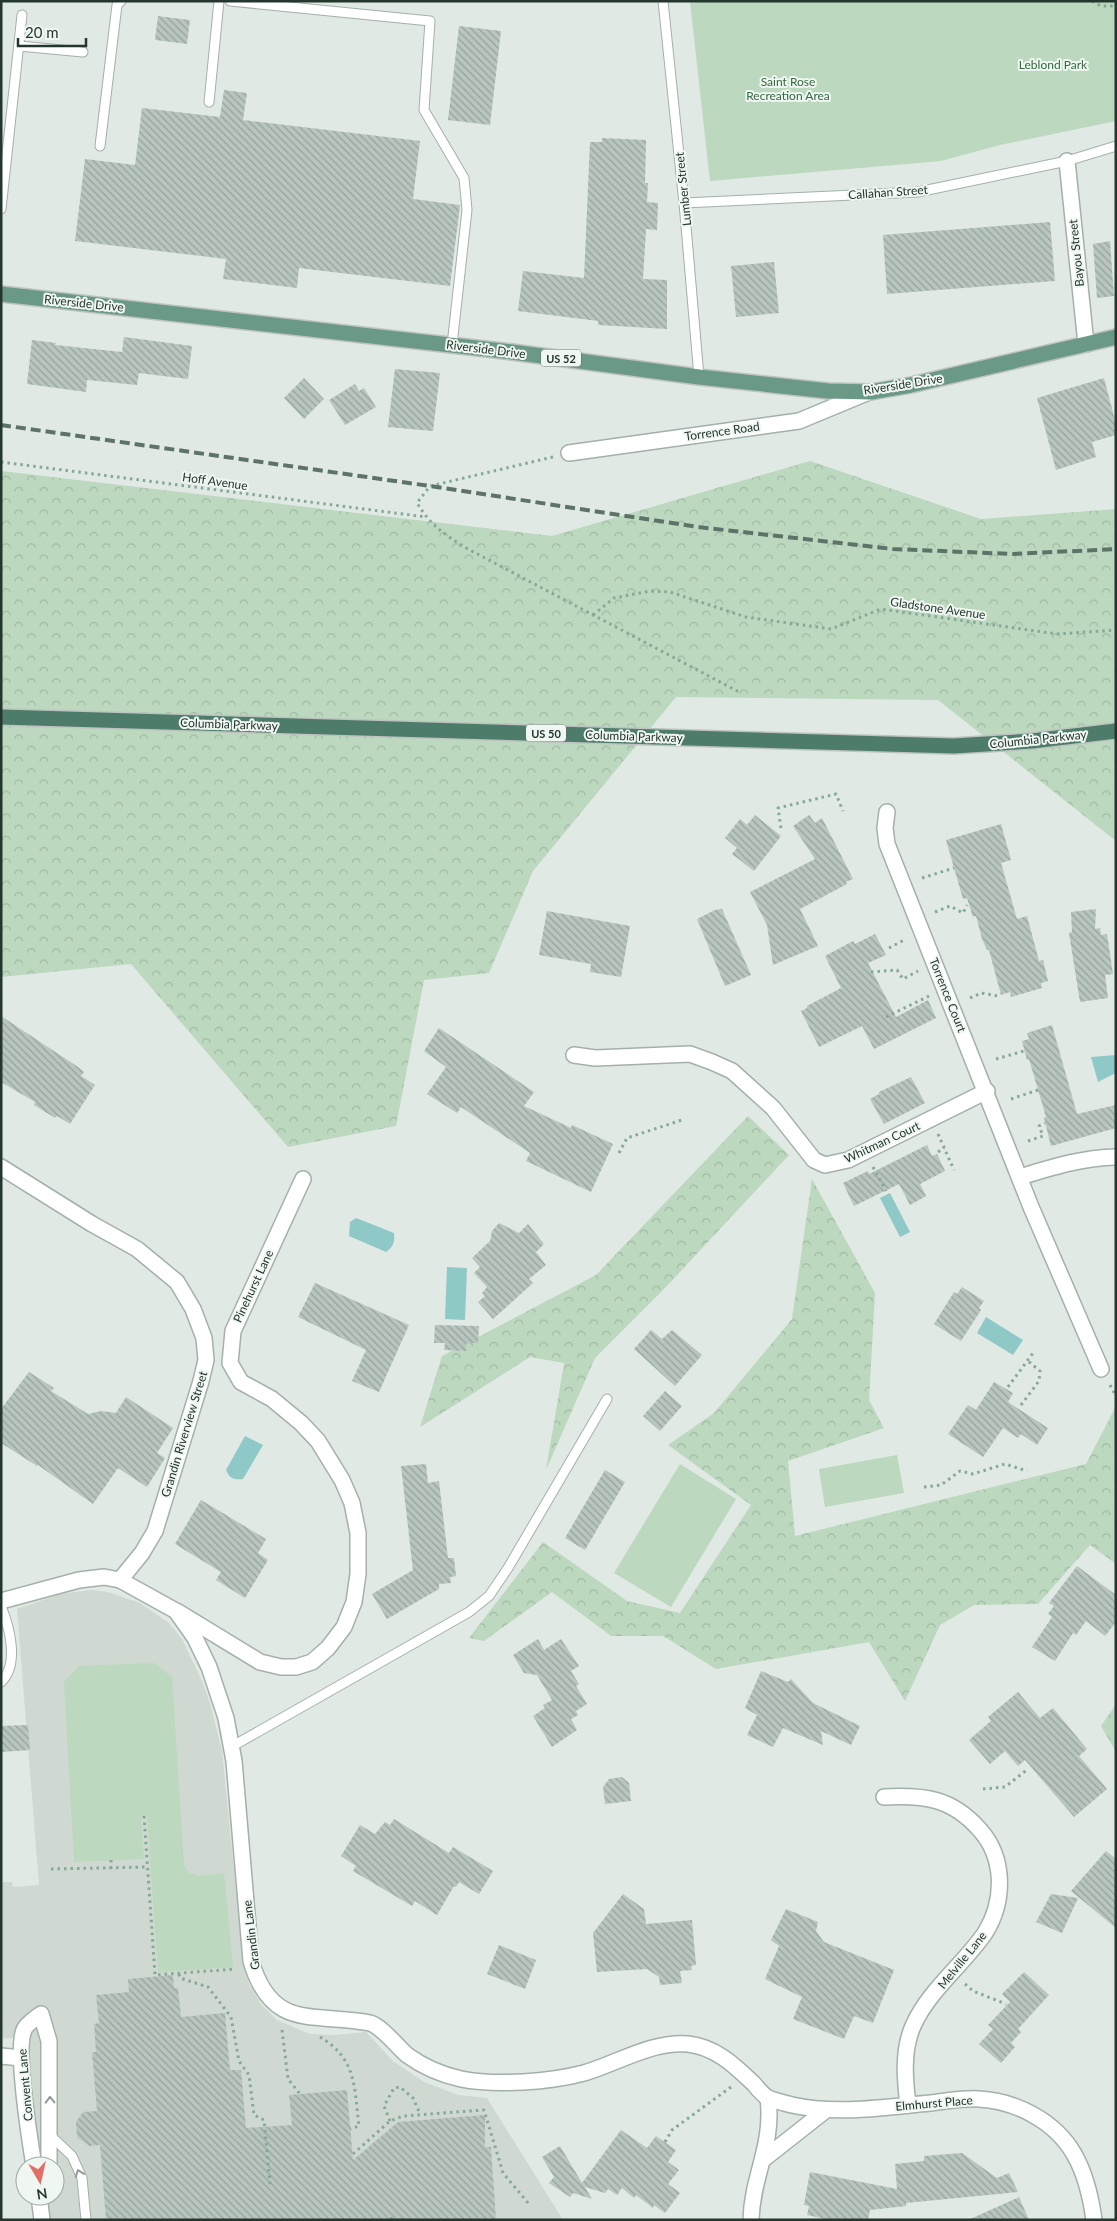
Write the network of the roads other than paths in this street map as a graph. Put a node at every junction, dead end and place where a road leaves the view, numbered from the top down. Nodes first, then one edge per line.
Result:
1 (121, 1) edge
2 (219, 1) edge
3 (230, 1) edge
4 (663, 1) edge
5 (22, 15) dead end
6 (18, 46) junction
7 (83, 52) dead end
8 (209, 102) dead end
9 (100, 146) dead end
10 (1116, 146) edge
11 (1066, 161) junction
12 (684, 203) junction
13 (1, 209) edge
14 (1, 294) edge
15 (1116, 336) edge
16 (1086, 344) junction
17 (452, 345) junction
18 (700, 376) junction
19 (871, 392) junction
20 (569, 453) road end
21 (1, 717) edge
22 (1116, 731) edge
23 (887, 812) dead end
24 (574, 1055) dead end
25 (987, 1092) junction
26 (1116, 1157) edge
27 (1, 1167) edge
28 (1020, 1177) junction
29 (304, 1179) dead end
30 (1101, 1369) dead end
31 (607, 1399) dead end
32 (120, 1580) junction
33 (1, 1601) edge
34 (1, 1606) edge
35 (176, 1611) junction
36 (1, 1682) edge
37 (231, 1747) junction
38 (884, 1797) dead end
39 (1, 2056) edge
40 (21, 2058) junction
41 (768, 2098) junction
42 (908, 2105) junction
43 (826, 2110) junction
44 (51, 2136) junction
45 (33, 2156) edge
46 (50, 2156) edge
47 (764, 2158) junction
48 (86, 2220) edge
49 (751, 2220) edge
50 (1094, 2220) edge

1 - 9 lane
2 - 8 lane
3 - 17 lane
4 - 12 lane, Lumber Street
5 - 6 lane
6 - 7 lane
6 - 13 lane
10 - 11 lane, Callahan Street
11 - 12 lane, Callahan Street
11 - 16 street, Bayou Street
12 - 18 lane, Lumber Street
14 - 17 main road, Riverside Drive / US 52
15 - 16 main road, Riverside Drive / US 52
16 - 19 main road, Riverside Drive / US 52
17 - 18 main road, Riverside Drive / US 52
18 - 19 main road, Riverside Drive / US 52
19 - 20 street, Torrence Road
21 - 22 highway, Columbia Parkway / US 50
23 - 25 street, Torrence Court
24 - 25 street, Whitman Court
25 - 28 street, Torrence Court
26 - 28 street
27 - 32 street, Grandin Riverview Street
28 - 30 street, Torrence Court
29 - 35 street, Pinehurst Lane
31 - 37 lane
32 - 33 street, Grandin Lane
32 - 35 street, Grandin Lane
34 - 36 lane
35 - 37 street, Grandin Lane
37 - 41 street, Grandin Lane
38 - 42 street, Melville Lane
39 - 40 street
44 -> 40 street, Convent Lane
40 - 45 street, Convent Lane
41 - 43 street, Elmhurst Place
41 - 47 street
42 - 43 street, Elmhurst Place
42 - 50 street, Elmhurst Place
43 - 47 street
44 - 46 street, Convent Lane
48 -> 44 lane
47 - 49 street

